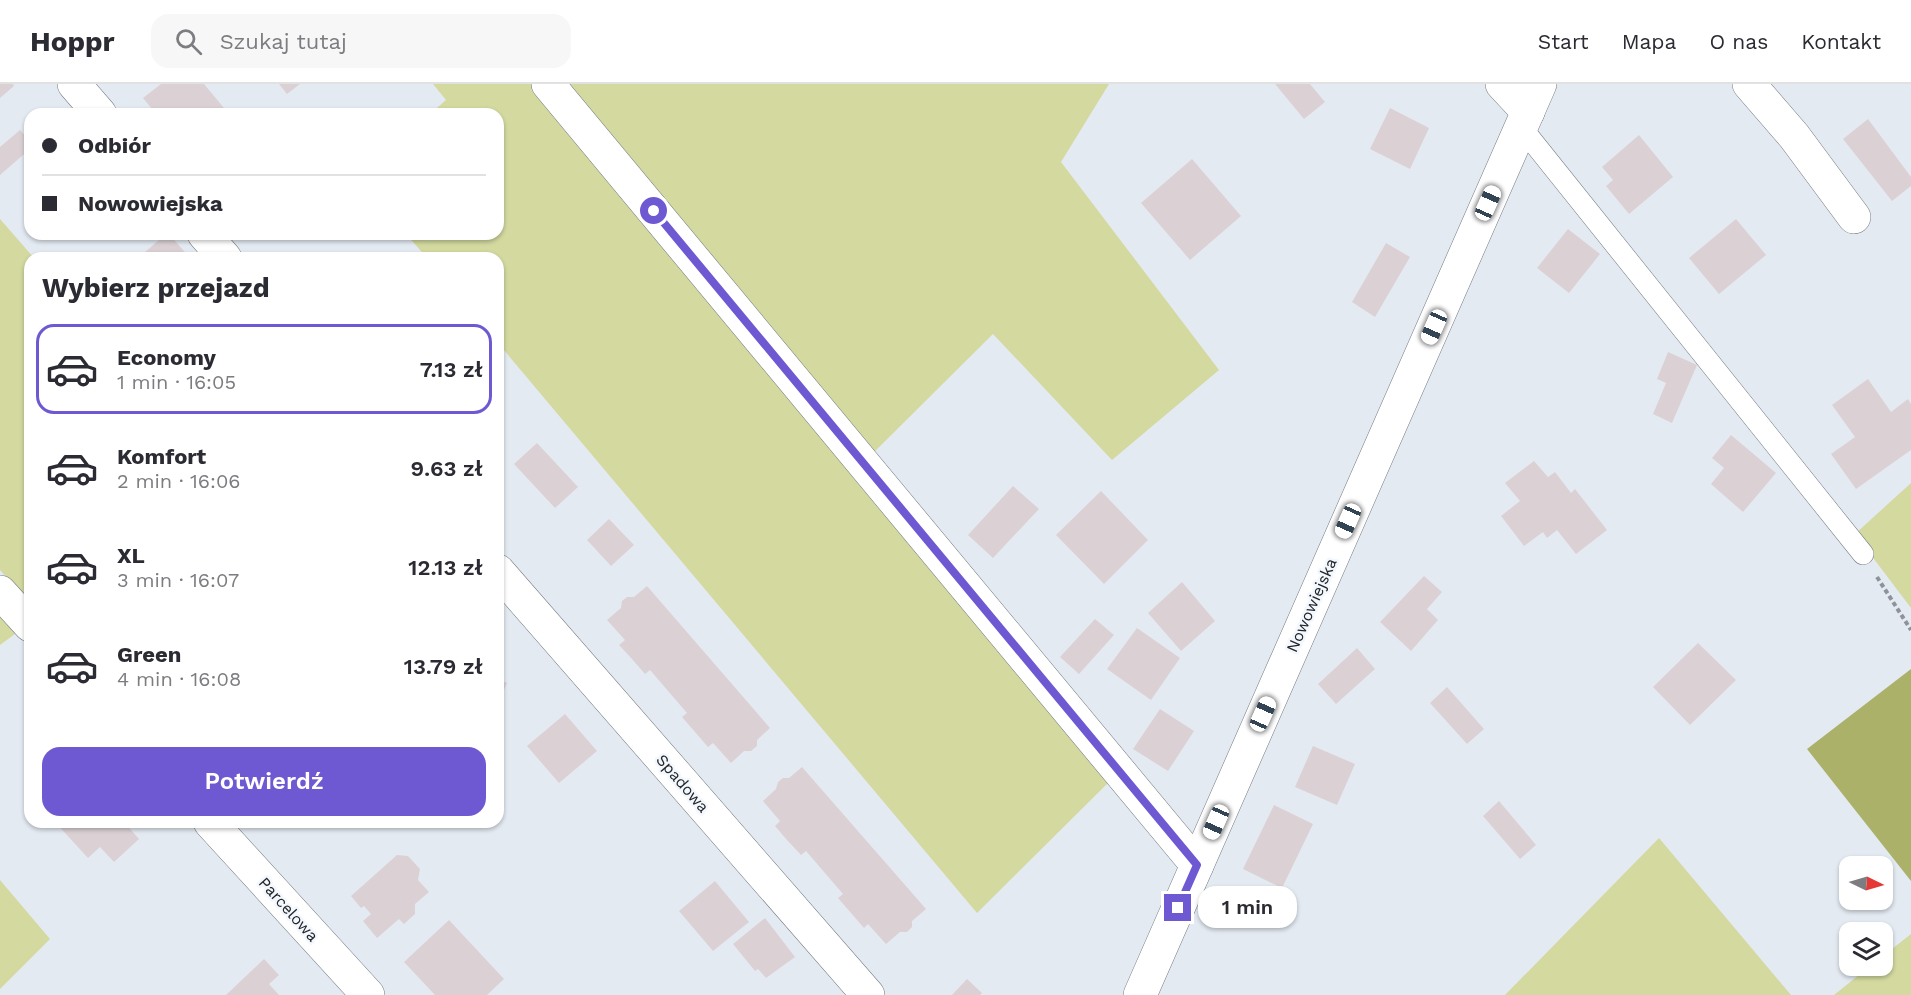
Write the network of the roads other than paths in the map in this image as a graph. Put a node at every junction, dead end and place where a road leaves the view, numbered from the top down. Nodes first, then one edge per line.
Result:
1 (74, 84) edge
2 (548, 84) edge
3 (1502, 84) edge
4 (1749, 84) edge
5 (95, 108) edge
6 (1529, 108) edge
7 (1854, 217) dead end
8 (209, 240) edge
9 (220, 252) edge
10 (1863, 554) road end
11 (504, 578) edge
12 (0, 592) edge
13 (24, 618) edge
14 (215, 828) edge
15 (1197, 865) junction
16 (368, 995) edge
17 (868, 995) edge
18 (1140, 995) edge

1 - 5 street
2 - 15 street
3 - 6 street
4 - 7 street
6 - 10 lane
6 - 15 street, Nowowiejska
8 - 9 street
11 - 17 street, Spadowa
12 - 13 street
14 - 16 street, Parcelowa
15 - 18 street, Nowowiejska

